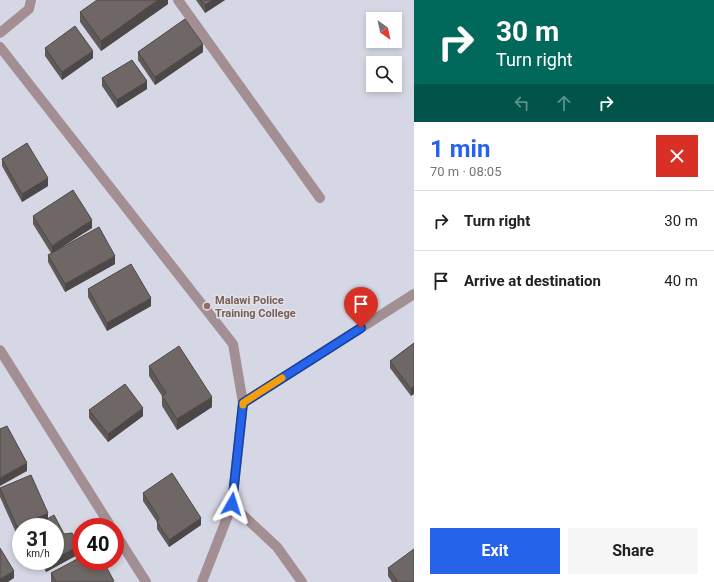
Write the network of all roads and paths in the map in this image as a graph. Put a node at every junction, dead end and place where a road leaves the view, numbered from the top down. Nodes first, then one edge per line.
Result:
1 (31, 0) edge
2 (178, 0) edge
3 (0, 33) edge
4 (0, 47) edge
5 (320, 198) dead end
6 (414, 294) edge
7 (0, 350) edge
8 (243, 403) junction
9 (232, 504) junction
10 (105, 518) edge
11 (124, 547) edge
12 (146, 582) edge
13 (202, 582) edge
14 (302, 582) edge

1 - 3 street
2 - 5 street
4 - 8 street
6 - 8 street
7 - 10 street
8 - 9 street
9 - 13 street
9 - 14 street
11 - 12 street

